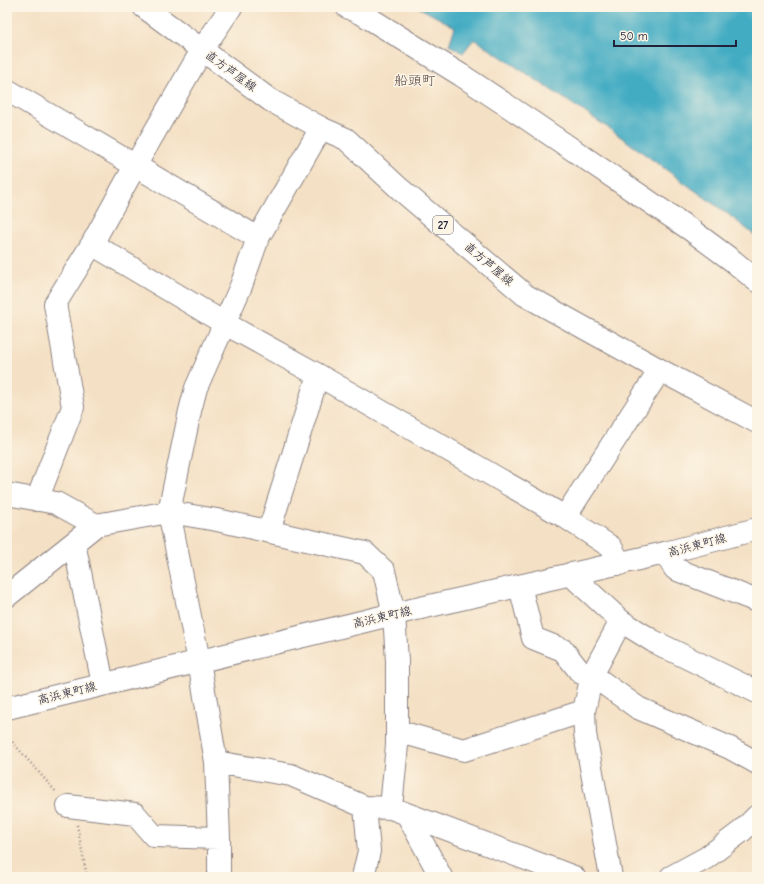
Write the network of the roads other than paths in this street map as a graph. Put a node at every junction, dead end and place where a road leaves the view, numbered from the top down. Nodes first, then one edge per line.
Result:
1 (144, 7) edge
2 (231, 7) edge
3 (348, 7) edge
4 (202, 50) junction
5 (7, 90) edge
6 (321, 128) junction
7 (135, 166) junction
8 (258, 238) junction
9 (92, 244) junction
10 (757, 281) edge
11 (224, 323) junction
12 (660, 370) junction
13 (318, 375) junction
14 (757, 422) edge
15 (7, 494) edge
16 (37, 500) junction
17 (169, 512) junction
18 (566, 518) junction
19 (96, 525) junction
20 (757, 529) edge
21 (268, 531) junction
22 (74, 543) junction
23 (665, 554) junction
24 (620, 564) junction
25 (570, 574) junction
26 (520, 586) junction
27 (7, 596) edge
28 (757, 601) edge
29 (394, 614) junction
30 (621, 621) junction
31 (199, 661) junction
32 (592, 675) junction
33 (103, 684) junction
34 (757, 692) edge
35 (7, 708) edge
36 (584, 712) junction
37 (397, 731) junction
38 (216, 762) junction
39 (757, 762) edge
40 (68, 806) dead end
41 (365, 807) junction
42 (399, 811) junction
43 (757, 816) edge
44 (219, 838) junction
45 (219, 877) edge
46 (363, 877) edge
47 (441, 877) edge
48 (574, 877) edge
49 (611, 877) edge
50 (671, 877) edge

1 - 4 street, 直方芦屋線 / 27
2 - 4 street
3 - 10 street
4 - 6 street, 直方芦屋線 / 27
4 - 7 street
5 - 7 street
6 - 8 street
6 - 12 street, 直方芦屋線 / 27
7 - 8 street
7 - 9 street
8 - 11 street
9 - 11 street
9 - 16 street
11 - 13 street
11 - 17 street
12 - 14 street, 直方芦屋線 / 27
12 - 18 street
13 - 18 street
13 - 21 street
15 - 16 street
16 - 19 street
17 - 19 street
17 - 21 street
17 - 31 street
18 - 24 street
19 - 22 street
20 - 23 street, 高浜東町線
21 - 29 street
22 - 27 street
22 - 33 street
23 - 24 street, 高浜東町線
23 - 28 street
24 - 25 street, 高浜東町線
25 - 26 street, 高浜東町線
25 - 30 street
26 - 29 street, 高浜東町線
26 - 32 street
29 - 31 street, 高浜東町線
29 - 37 street
30 - 32 street
30 - 34 street
31 - 33 street, 高浜東町線
31 - 38 street
32 - 36 street
32 - 39 street
33 - 35 street, 高浜東町線
36 - 37 street
36 - 49 street
37 - 42 street
38 - 41 street
38 - 44 street
40 - 44 street
41 - 42 street
41 - 46 street
42 - 47 street
42 - 48 street
43 - 50 street
44 - 45 street

